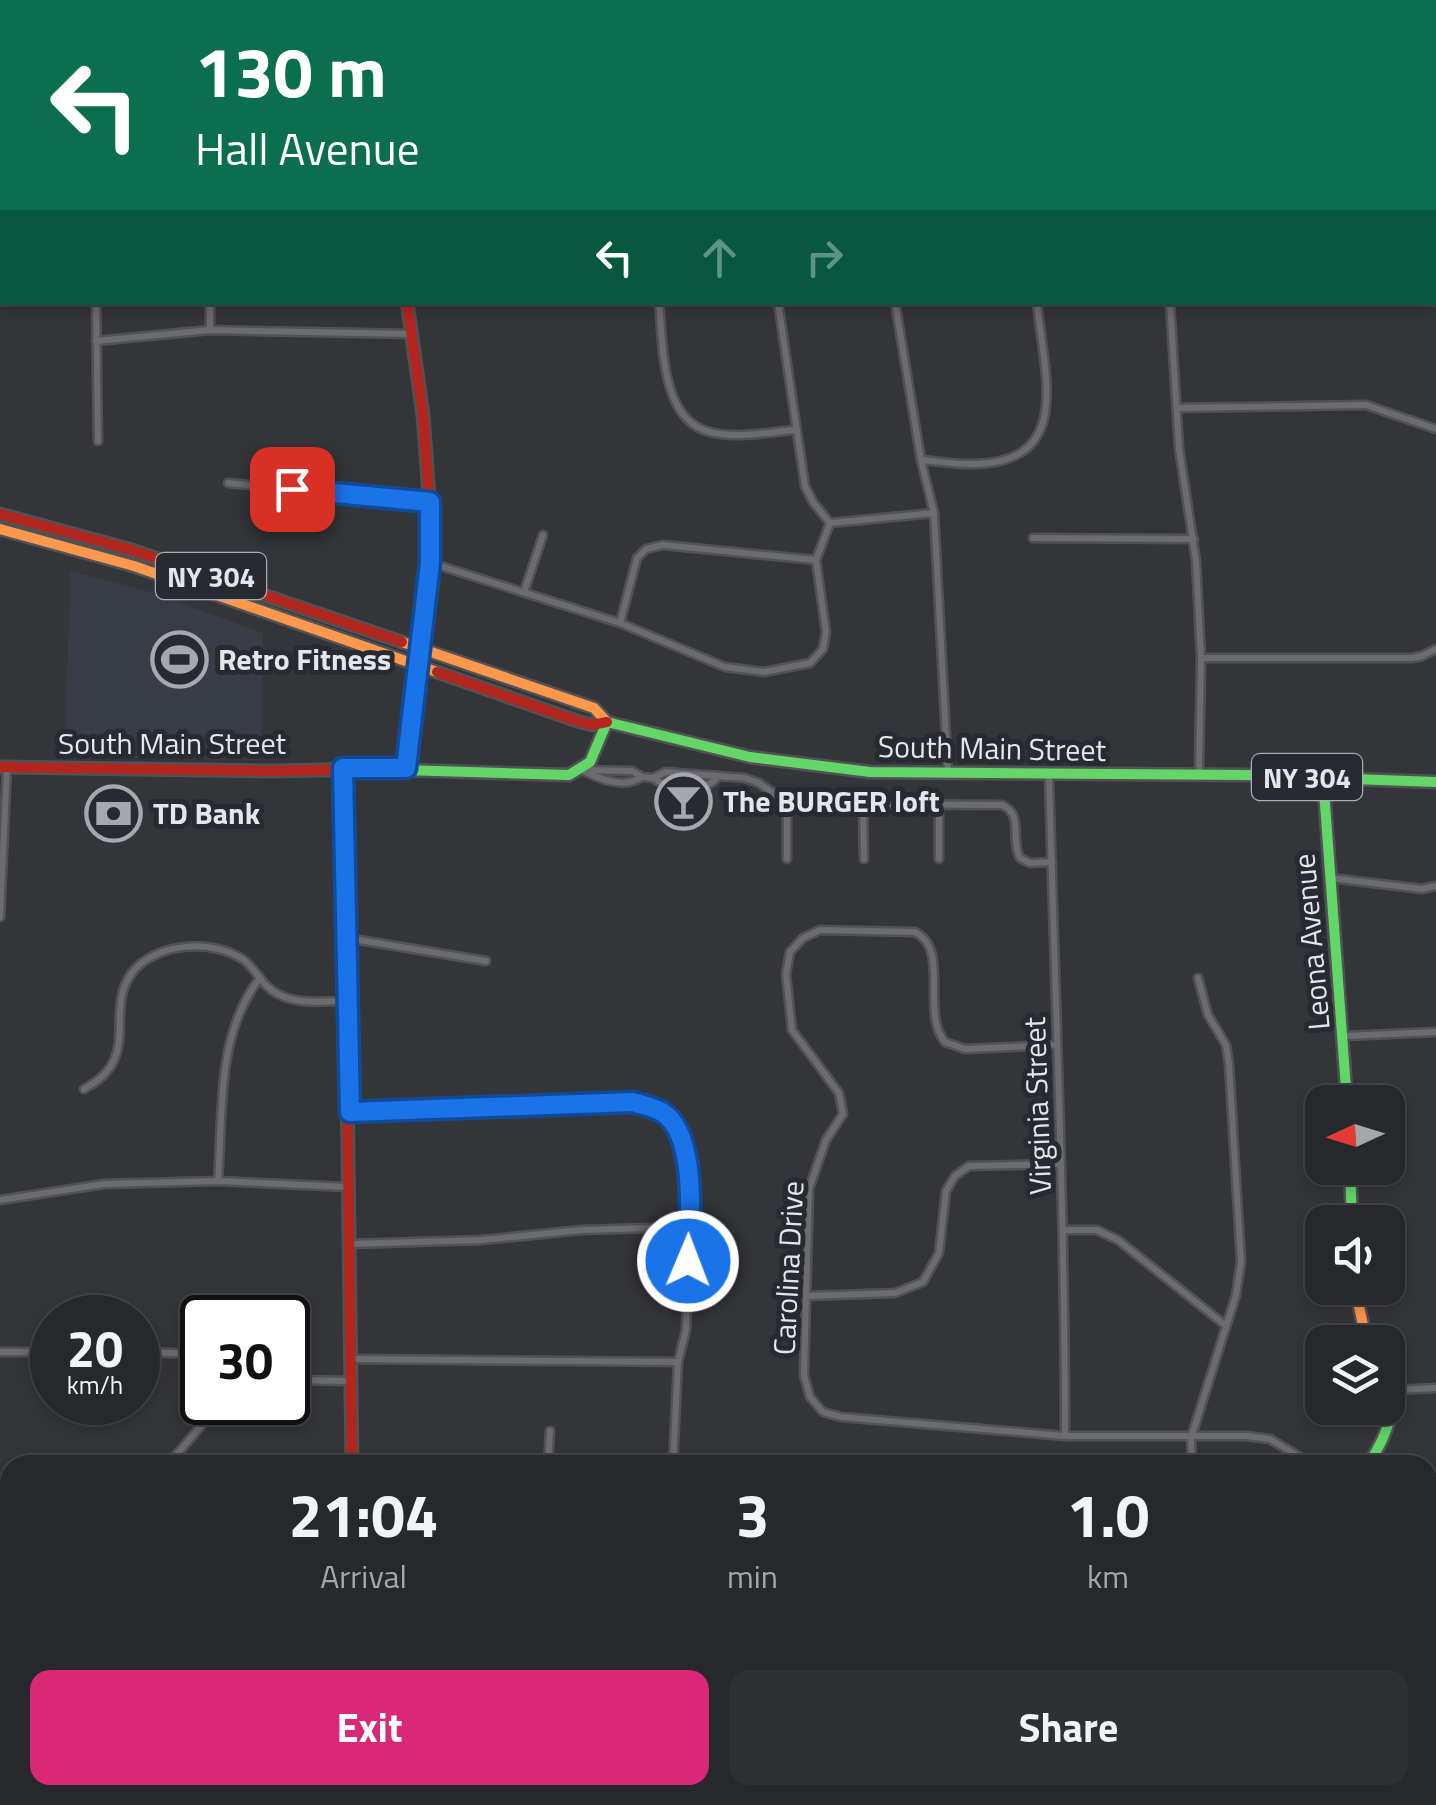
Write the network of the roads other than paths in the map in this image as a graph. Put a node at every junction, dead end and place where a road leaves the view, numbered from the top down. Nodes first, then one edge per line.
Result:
1 (96, 305) edge
2 (210, 305) edge
3 (407, 305) edge
4 (659, 305) edge
5 (778, 305) edge
6 (894, 305) edge
7 (1037, 305) edge
8 (1170, 305) edge
9 (210, 330) junction
10 (410, 334) junction
11 (96, 341) junction
12 (1176, 408) junction
13 (1436, 429) edge
14 (795, 430) junction
15 (98, 441) dead end
16 (920, 460) junction
17 (228, 483) dead end
18 (430, 502) junction
19 (934, 513) junction
20 (0, 514) edge
21 (830, 523) junction
22 (0, 529) edge
23 (544, 535) dead end
24 (1033, 538) dead end
25 (1194, 539) junction
26 (816, 560) junction
27 (430, 563) junction
28 (524, 592) junction
29 (620, 623) junction
30 (419, 648) junction
31 (1436, 649) edge
32 (1201, 658) junction
33 (417, 667) junction
34 (608, 722) junction
35 (4, 767) edge
36 (343, 768) junction
37 (406, 768) junction
38 (582, 770) junction
39 (1049, 774) junction
40 (1199, 774) junction
41 (948, 775) junction
42 (718, 776) junction
43 (1323, 777) junction
44 (653, 778) junction
45 (1436, 782) edge
46 (787, 803) junction
47 (864, 804) junction
48 (939, 804) junction
49 (787, 859) dead end
50 (864, 859) dead end
51 (940, 859) dead end
52 (1052, 862) junction
53 (1331, 878) junction
54 (1436, 886) edge
55 (0, 917) edge
56 (347, 938) junction
57 (486, 961) dead end
58 (1198, 978) dead end
59 (259, 979) junction
60 (348, 1001) junction
61 (1436, 1032) edge
62 (1344, 1036) junction
63 (1056, 1044) junction
64 (1346, 1085) edge
65 (84, 1089) dead end
66 (350, 1112) junction
67 (1059, 1164) junction
68 (218, 1180) junction
69 (346, 1187) junction
70 (0, 1200) edge
71 (690, 1227) junction
72 (1065, 1230) junction
73 (348, 1244) junction
74 (806, 1296) junction
75 (1225, 1325) junction
76 (0, 1352) edge
77 (30, 1352) edge
78 (349, 1359) junction
79 (678, 1362) junction
80 (310, 1380) edge
81 (349, 1380) junction
82 (1436, 1388) edge
83 (1405, 1389) edge
84 (202, 1425) edge
85 (1390, 1425) edge
86 (550, 1431) dead end
87 (1064, 1436) junction
88 (1191, 1438) junction
89 (176, 1455) edge
90 (352, 1455) edge
91 (549, 1455) edge
92 (673, 1455) edge
93 (1192, 1455) edge
94 (1296, 1455) edge
95 (1375, 1455) edge

1 - 11 street
2 - 9 street
3 - 10 street
4 - 14 street
5 - 14 street
6 - 16 street
7 - 16 street
8 - 12 street
9 - 10 street
9 - 11 street
10 - 18 street
11 - 15 street
12 - 13 street
12 - 25 street
14 - 21 street
16 - 19 street
17 - 18 street
18 - 27 street
19 - 21 street
19 - 41 street
20 - 30 street, NY 304
21 - 26 street
22 - 33 street, NY 304
23 - 28 street
24 - 25 street
25 - 32 street
26 - 29 street
26 - 29 street
27 - 28 street
27 - 30 street
28 - 29 street
30 - 33 street
30 - 34 street, NY 304
31 - 32 street
32 - 40 street
33 - 34 street, NY 304
33 - 37 street
34 - 38 street
34 - 41 street, South Main Street / NY 304
35 - 36 street, South Main Street
35 - 55 street
36 - 37 street, South Main Street
36 - 56 street
37 - 38 street, South Main Street
38 - 44 street, South Main Street
39 - 40 street, South Main Street / NY 304
39 - 41 street, South Main Street / NY 304
39 - 52 street, Virginia Street
40 - 43 street, South Main Street / NY 304
42 - 44 street, South Main Street
42 - 44 street, South Main Street
42 - 46 street
43 - 45 street, South Main Street / NY 304
43 - 53 street, Leona Avenue
46 - 47 street
46 - 49 street
47 - 48 street
47 - 50 street
48 - 51 street
48 - 52 street
52 - 63 street, Virginia Street
53 - 54 street
53 - 62 street, Leona Avenue
56 - 57 street
56 - 60 street
58 - 75 street
59 - 60 street
59 - 65 street
59 - 68 street
60 - 66 street
61 - 62 street
62 - 64 street, Leona Avenue
63 - 67 street, Virginia Street
63 - 74 street, Carolina Drive
66 - 69 street
66 - 71 street
67 - 72 street, Virginia Street
67 - 74 street
68 - 69 street
68 - 70 street
69 - 73 street
71 - 73 street
71 - 79 street
72 - 75 street
72 - 87 street, Virginia Street
73 - 78 street
74 - 87 street, Carolina Drive
75 - 88 street
76 - 77 street
78 - 79 street
78 - 81 street
79 - 92 street
80 - 81 street
81 - 90 street
82 - 83 street
84 - 89 street
85 - 95 street
86 - 91 street
87 - 88 street, Carolina Drive
88 - 93 street
88 - 94 street, Carolina Drive

